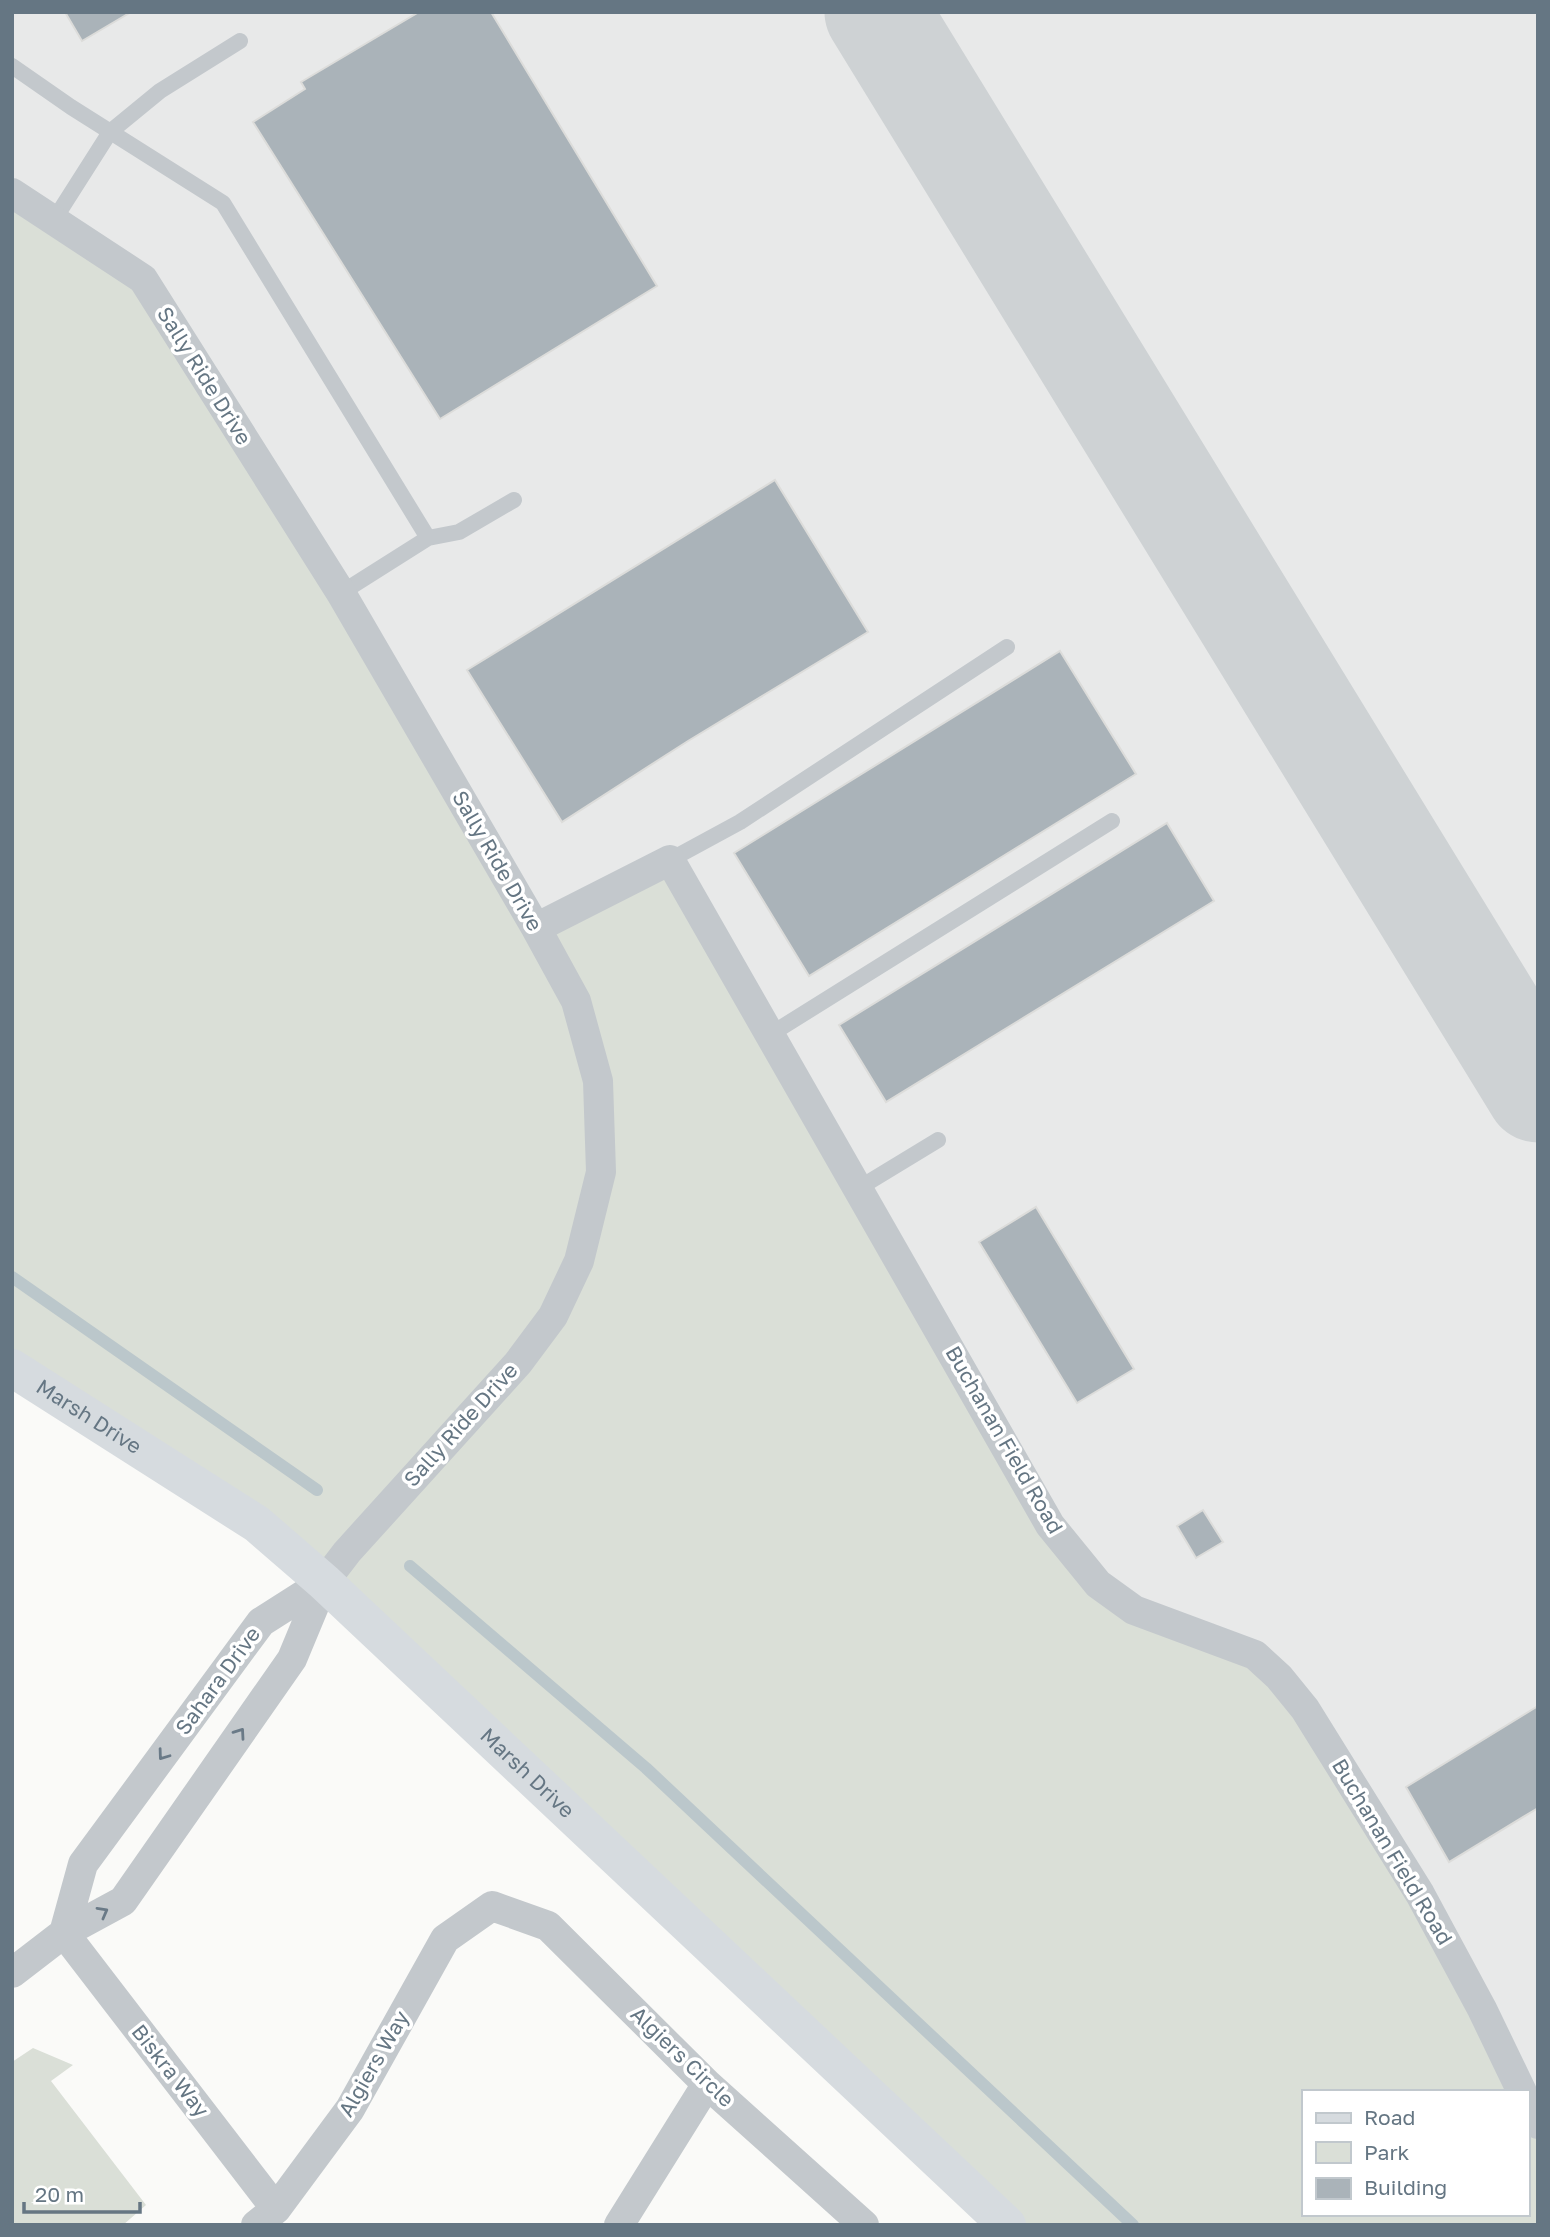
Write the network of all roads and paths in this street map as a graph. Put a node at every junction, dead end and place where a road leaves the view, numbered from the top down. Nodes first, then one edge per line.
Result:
1 (240, 41) dead end
2 (12, 66) edge
3 (110, 132) junction
4 (12, 193) edge
5 (54, 220) junction
6 (514, 500) dead end
7 (428, 538) junction
8 (341, 593) junction
9 (1007, 647) dead end
10 (1112, 821) dead end
11 (670, 860) junction
12 (536, 928) junction
13 (771, 1034) junction
14 (938, 1140) dead end
15 (859, 1188) junction
16 (12, 1368) edge
17 (324, 1582) junction
18 (492, 1906) joint
19 (64, 1933) junction
20 (12, 1973) edge
21 (707, 2084) junction
22 (1521, 2090) edge
23 (1529, 2106) edge
24 (1538, 2124) edge
25 (266, 2217) edge
26 (620, 2225) edge
27 (864, 2225) edge
28 (1007, 2225) edge

1 - 3 lane
2 - 3 lane
3 - 5 lane
3 - 7 lane
4 - 5 street, Sally Ride Drive
5 - 8 street, Sally Ride Drive
6 - 7 lane
7 - 8 lane
8 - 12 street, Sally Ride Drive
9 - 11 lane
10 - 13 lane
11 - 12 street
11 - 13 street, Buchanan Field Road
12 - 17 street, Sally Ride Drive
13 - 15 street, Buchanan Field Road
14 - 15 lane
15 - 22 street, Buchanan Field Road
16 - 17 street, Marsh Drive
19 -> 17 street
17 -> 19 street, Sahara Drive
17 - 28 street, Marsh Drive
18 - 21 street, Algiers Circle
18 - 25 street, Algiers Way
19 - 20 street
19 - 25 street, Biskra Way
21 - 26 street
21 - 27 street, Algiers Circle
23 - 24 street

